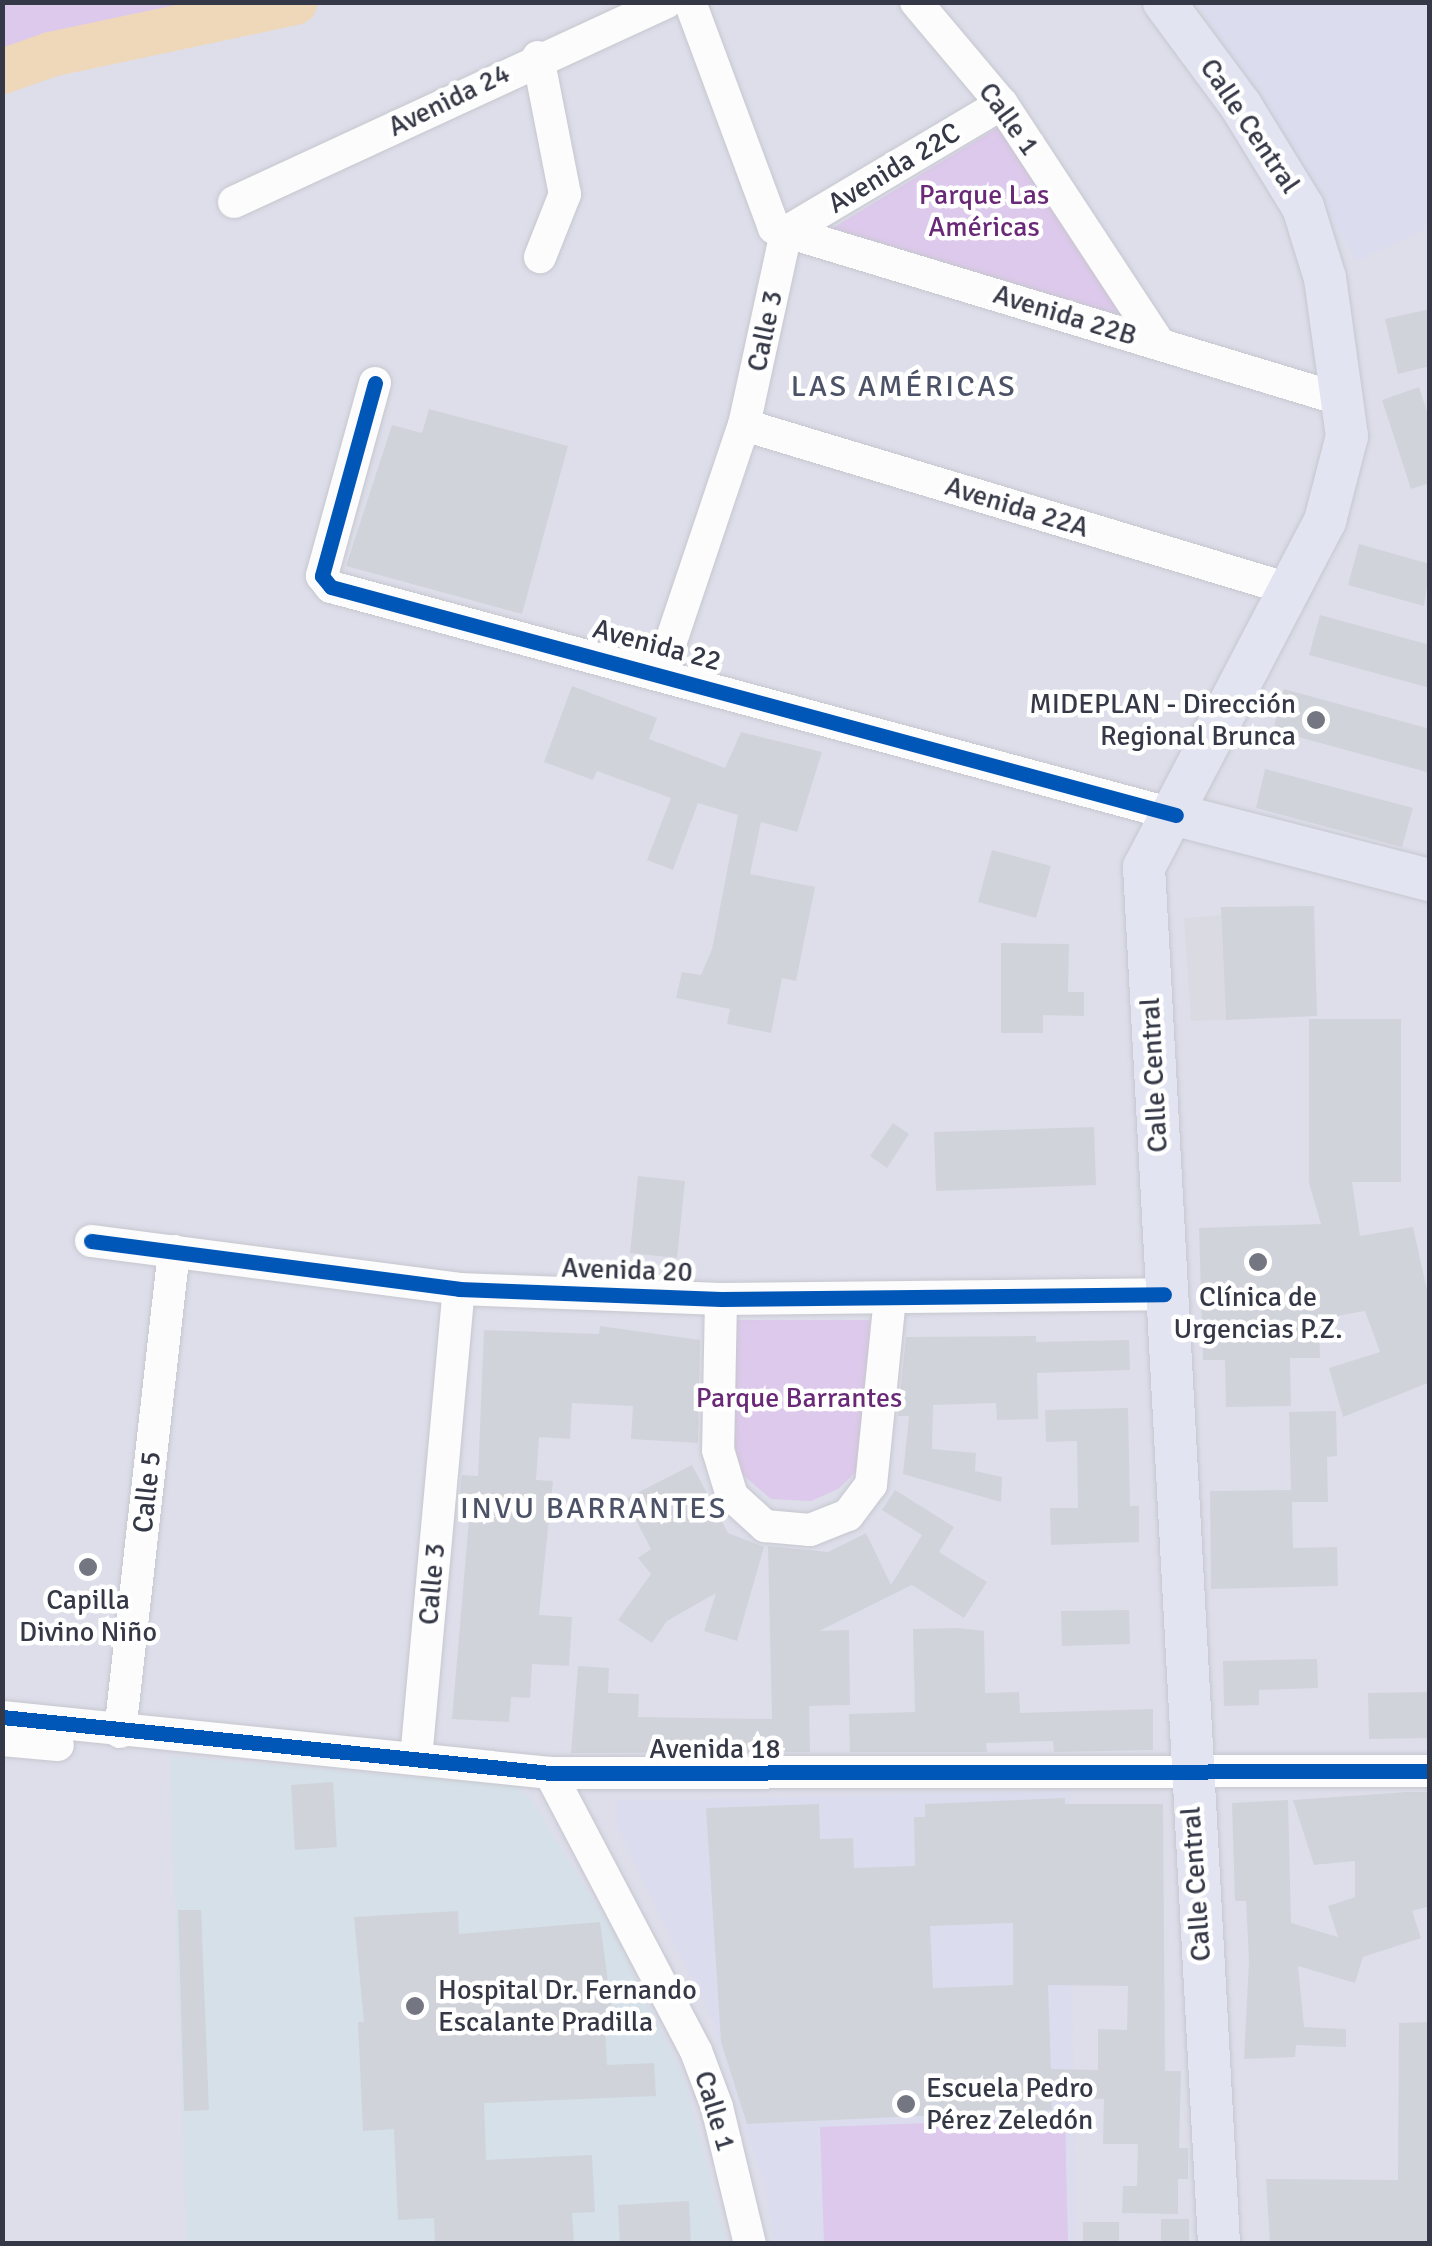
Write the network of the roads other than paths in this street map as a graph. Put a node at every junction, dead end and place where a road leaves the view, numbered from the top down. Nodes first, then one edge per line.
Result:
1 (666, 2) edge
2 (690, 2) edge
3 (916, 2) edge
4 (1164, 2) edge
5 (538, 57) junction
6 (1002, 104) junction
7 (234, 202) dead end
8 (786, 232) junction
9 (540, 257) dead end
10 (1158, 343) junction
11 (376, 383) dead end
12 (1342, 400) junction
13 (744, 425) junction
14 (1289, 589) junction
15 (661, 672) junction
16 (1176, 815) junction
17 (1430, 880) edge
18 (91, 1240) dead end
19 (174, 1252) junction
20 (459, 1289) junction
21 (1164, 1294) junction
22 (890, 1298) junction
23 (721, 1299) junction
24 (2, 1717) edge
25 (120, 1732) junction
26 (159, 1737) junction
27 (2, 1740) edge
28 (416, 1759) junction
29 (1430, 1771) edge
30 (550, 1773) junction
31 (1189, 1775) junction
32 (750, 2244) edge
33 (1219, 2244) edge

1 - 5 street, Avenida 24
2 - 8 street
3 - 6 street, Calle 1
4 - 12 main road, Calle Central
5 - 7 street, Avenida 24
5 - 9 street
6 - 8 street, Avenida 22C
6 - 10 street, Calle 1
8 - 10 street, Avenida 22B
8 - 13 street, Calle 3
10 - 12 street, Avenida 22B
11 - 15 street, Avenida 22
12 - 14 main road, Calle Central
13 - 14 street, Avenida 22A
13 - 15 street, Calle 3
14 - 16 main road, Calle Central
15 - 16 street, Avenida 22
16 - 17 main road, Avenida 22
16 - 21 main road, Calle Central
18 - 19 street, Avenida 20
19 - 20 street, Avenida 20
19 - 25 street, Calle 5
20 - 23 street, Avenida 20
20 - 28 street, Calle 3
21 - 22 street, Avenida 20
21 - 31 main road, Calle Central
22 - 23 street, Avenida 20
22 - 23 street
24 - 25 street, Avenida 18
25 - 26 street, Avenida 18
26 - 27 street
26 - 28 street, Avenida 18
28 - 30 street, Avenida 18
29 - 31 street, Avenida 18
30 - 31 street, Avenida 18
30 - 32 street, Calle 1
31 - 33 main road, Calle Central

